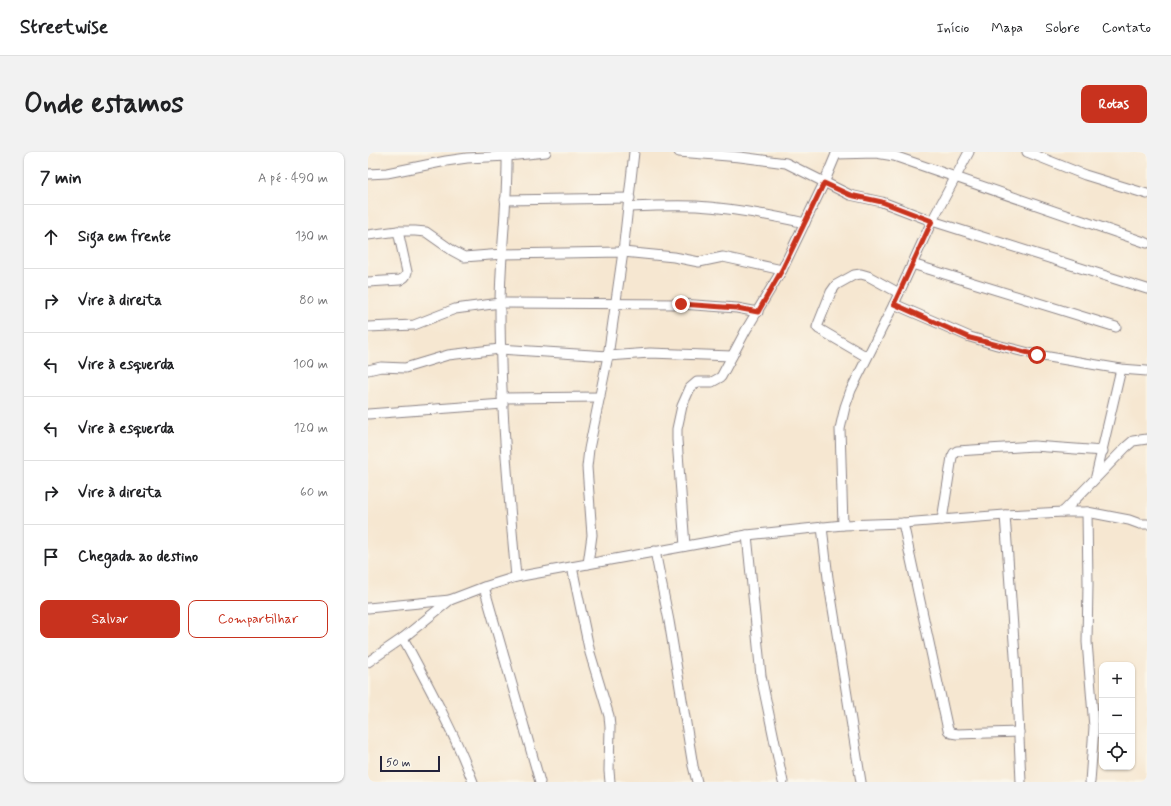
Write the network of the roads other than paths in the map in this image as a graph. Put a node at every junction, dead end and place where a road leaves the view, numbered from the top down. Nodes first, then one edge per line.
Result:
1 (546, 152) edge
2 (634, 152) edge
3 (679, 152) edge
4 (969, 152) edge
5 (1027, 152) edge
6 (836, 153) edge
7 (508, 154) edge
8 (368, 174) edge
9 (956, 178) junction
10 (824, 183) junction
11 (1147, 194) edge
12 (506, 200) junction
13 (629, 202) junction
14 (932, 221) junction
15 (805, 223) junction
16 (398, 231) junction
17 (368, 235) edge
18 (1147, 243) edge
19 (623, 252) junction
20 (502, 254) junction
21 (912, 264) junction
22 (782, 270) junction
23 (368, 282) edge
24 (1147, 289) edge
25 (899, 293) junction
26 (500, 304) junction
27 (616, 304) junction
28 (894, 304) junction
29 (758, 312) junction
30 (368, 327) edge
31 (1116, 328) dead end
32 (500, 349) junction
33 (608, 356) junction
34 (732, 356) junction
35 (867, 356) junction
36 (1121, 369) junction
37 (368, 370) edge
38 (1147, 371) edge
39 (600, 397) junction
40 (503, 401) junction
41 (368, 414) edge
42 (1147, 439) edge
43 (1103, 451) junction
44 (1096, 477) junction
45 (1062, 512) junction
46 (1087, 512) junction
47 (1005, 515) junction
48 (942, 520) junction
49 (903, 523) junction
50 (1147, 524) edge
51 (843, 525) junction
52 (822, 527) junction
53 (747, 535) junction
54 (685, 546) junction
55 (655, 551) junction
56 (588, 564) junction
57 (572, 567) junction
58 (516, 577) junction
59 (484, 587) junction
60 (450, 600) junction
61 (368, 608) edge
62 (403, 638) junction
63 (368, 662) edge
64 (1019, 732) junction
65 (473, 782) edge
66 (540, 782) edge
67 (610, 782) edge
68 (697, 782) edge
69 (783, 782) edge
70 (861, 782) edge
71 (1021, 782) edge
72 (1090, 782) edge

1 - 7 street
2 - 13 street
3 - 10 street
4 - 9 street
5 - 11 street
6 - 9 street
6 - 10 street
7 - 8 street
7 - 12 street
9 - 14 street
9 - 18 street
10 - 14 street
10 - 15 street
12 - 13 street
12 - 20 street
13 - 15 street
13 - 19 street
14 - 21 street
14 - 24 street
15 - 22 street
16 - 17 street
16 - 20 street
16 - 23 street
19 - 20 street
19 - 22 street
19 - 27 street
20 - 26 street
21 - 25 street
21 - 31 street
22 - 29 street
25 - 28 street
25 - 35 street
26 - 27 street
26 - 30 street
26 - 32 street
27 - 29 street
27 - 33 street
28 - 35 street
28 - 36 street
29 - 34 street
32 - 33 street
32 - 37 street
32 - 40 street
33 - 34 street
33 - 39 street
34 - 54 street
35 - 51 street
36 - 38 street
36 - 43 street
39 - 40 street
39 - 56 street
40 - 41 street
40 - 58 street
42 - 44 street
43 - 44 street
43 - 48 street
44 - 45 street
45 - 46 street
45 - 47 street
46 - 50 street
46 - 72 street
47 - 48 street
47 - 64 street
48 - 49 street
49 - 51 street
49 - 64 street
51 - 52 street
52 - 53 street
52 - 70 street
53 - 54 street
53 - 69 street
54 - 55 street
55 - 56 street
55 - 68 street
56 - 57 street
57 - 58 street
57 - 67 street
58 - 59 street
59 - 60 street
59 - 66 street
60 - 61 street
60 - 62 street
62 - 63 street
62 - 65 street
64 - 71 street

